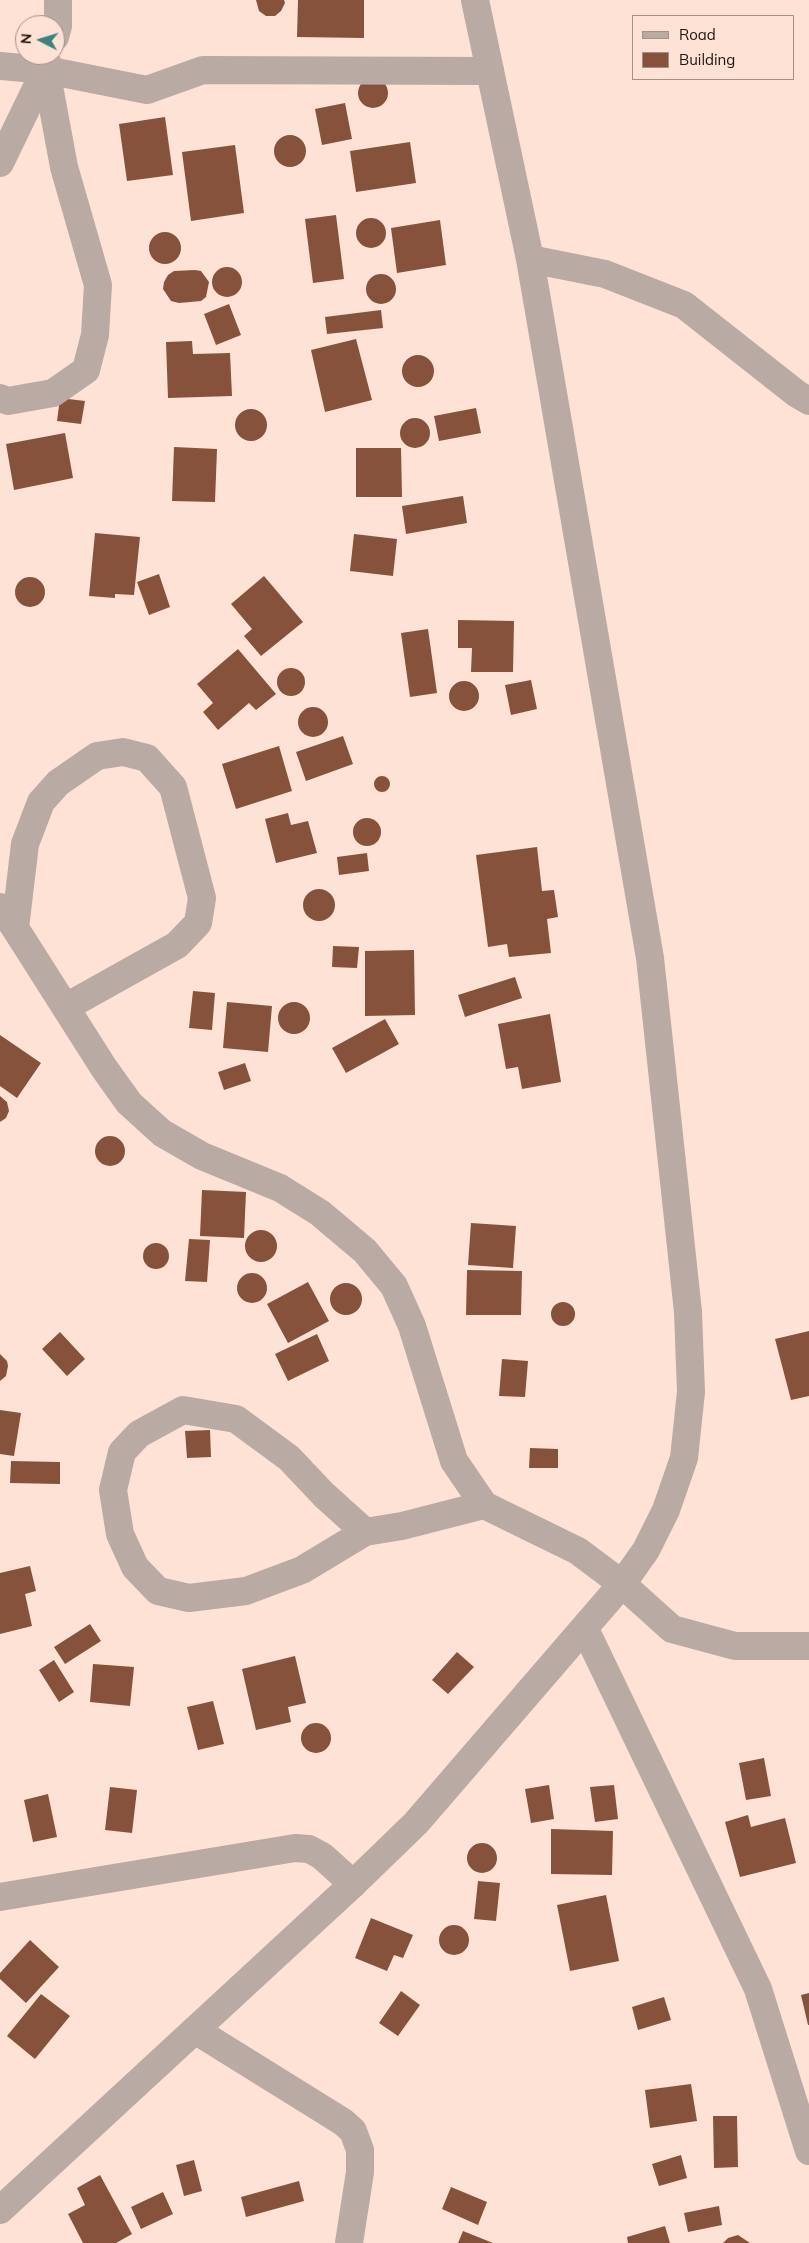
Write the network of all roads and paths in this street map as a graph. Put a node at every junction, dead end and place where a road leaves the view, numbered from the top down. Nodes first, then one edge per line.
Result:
1 (58, 0) edge
2 (475, 0) edge
3 (58, 15) edge
4 (15, 65) edge
5 (47, 65) edge
6 (48, 65) edge
7 (59, 65) edge
8 (0, 66) edge
9 (490, 71) junction
10 (0, 163) edge
11 (530, 259) junction
12 (0, 398) edge
13 (809, 402) edge
14 (8, 918) edge
15 (66, 1007) junction
16 (484, 1505) junction
17 (365, 1532) junction
18 (622, 1584) junction
19 (585, 1629) junction
20 (809, 1646) edge
21 (353, 1884) junction
22 (0, 1897) edge
23 (195, 2030) junction
24 (809, 2151) edge
25 (0, 2210) edge
26 (349, 2243) edge

1 - 3 street
2 - 9 street
4 - 8 street
5 - 10 street
6 - 12 street
7 - 9 street
9 - 11 street
11 - 13 street
11 - 18 street
14 - 15 street
14 - 15 street
15 - 16 street
16 - 17 street
16 - 18 street
17 - 17 street
18 - 19 street
18 - 20 street
19 - 21 street
19 - 24 street
21 - 22 street
21 - 23 street
23 - 25 street
23 - 26 street

